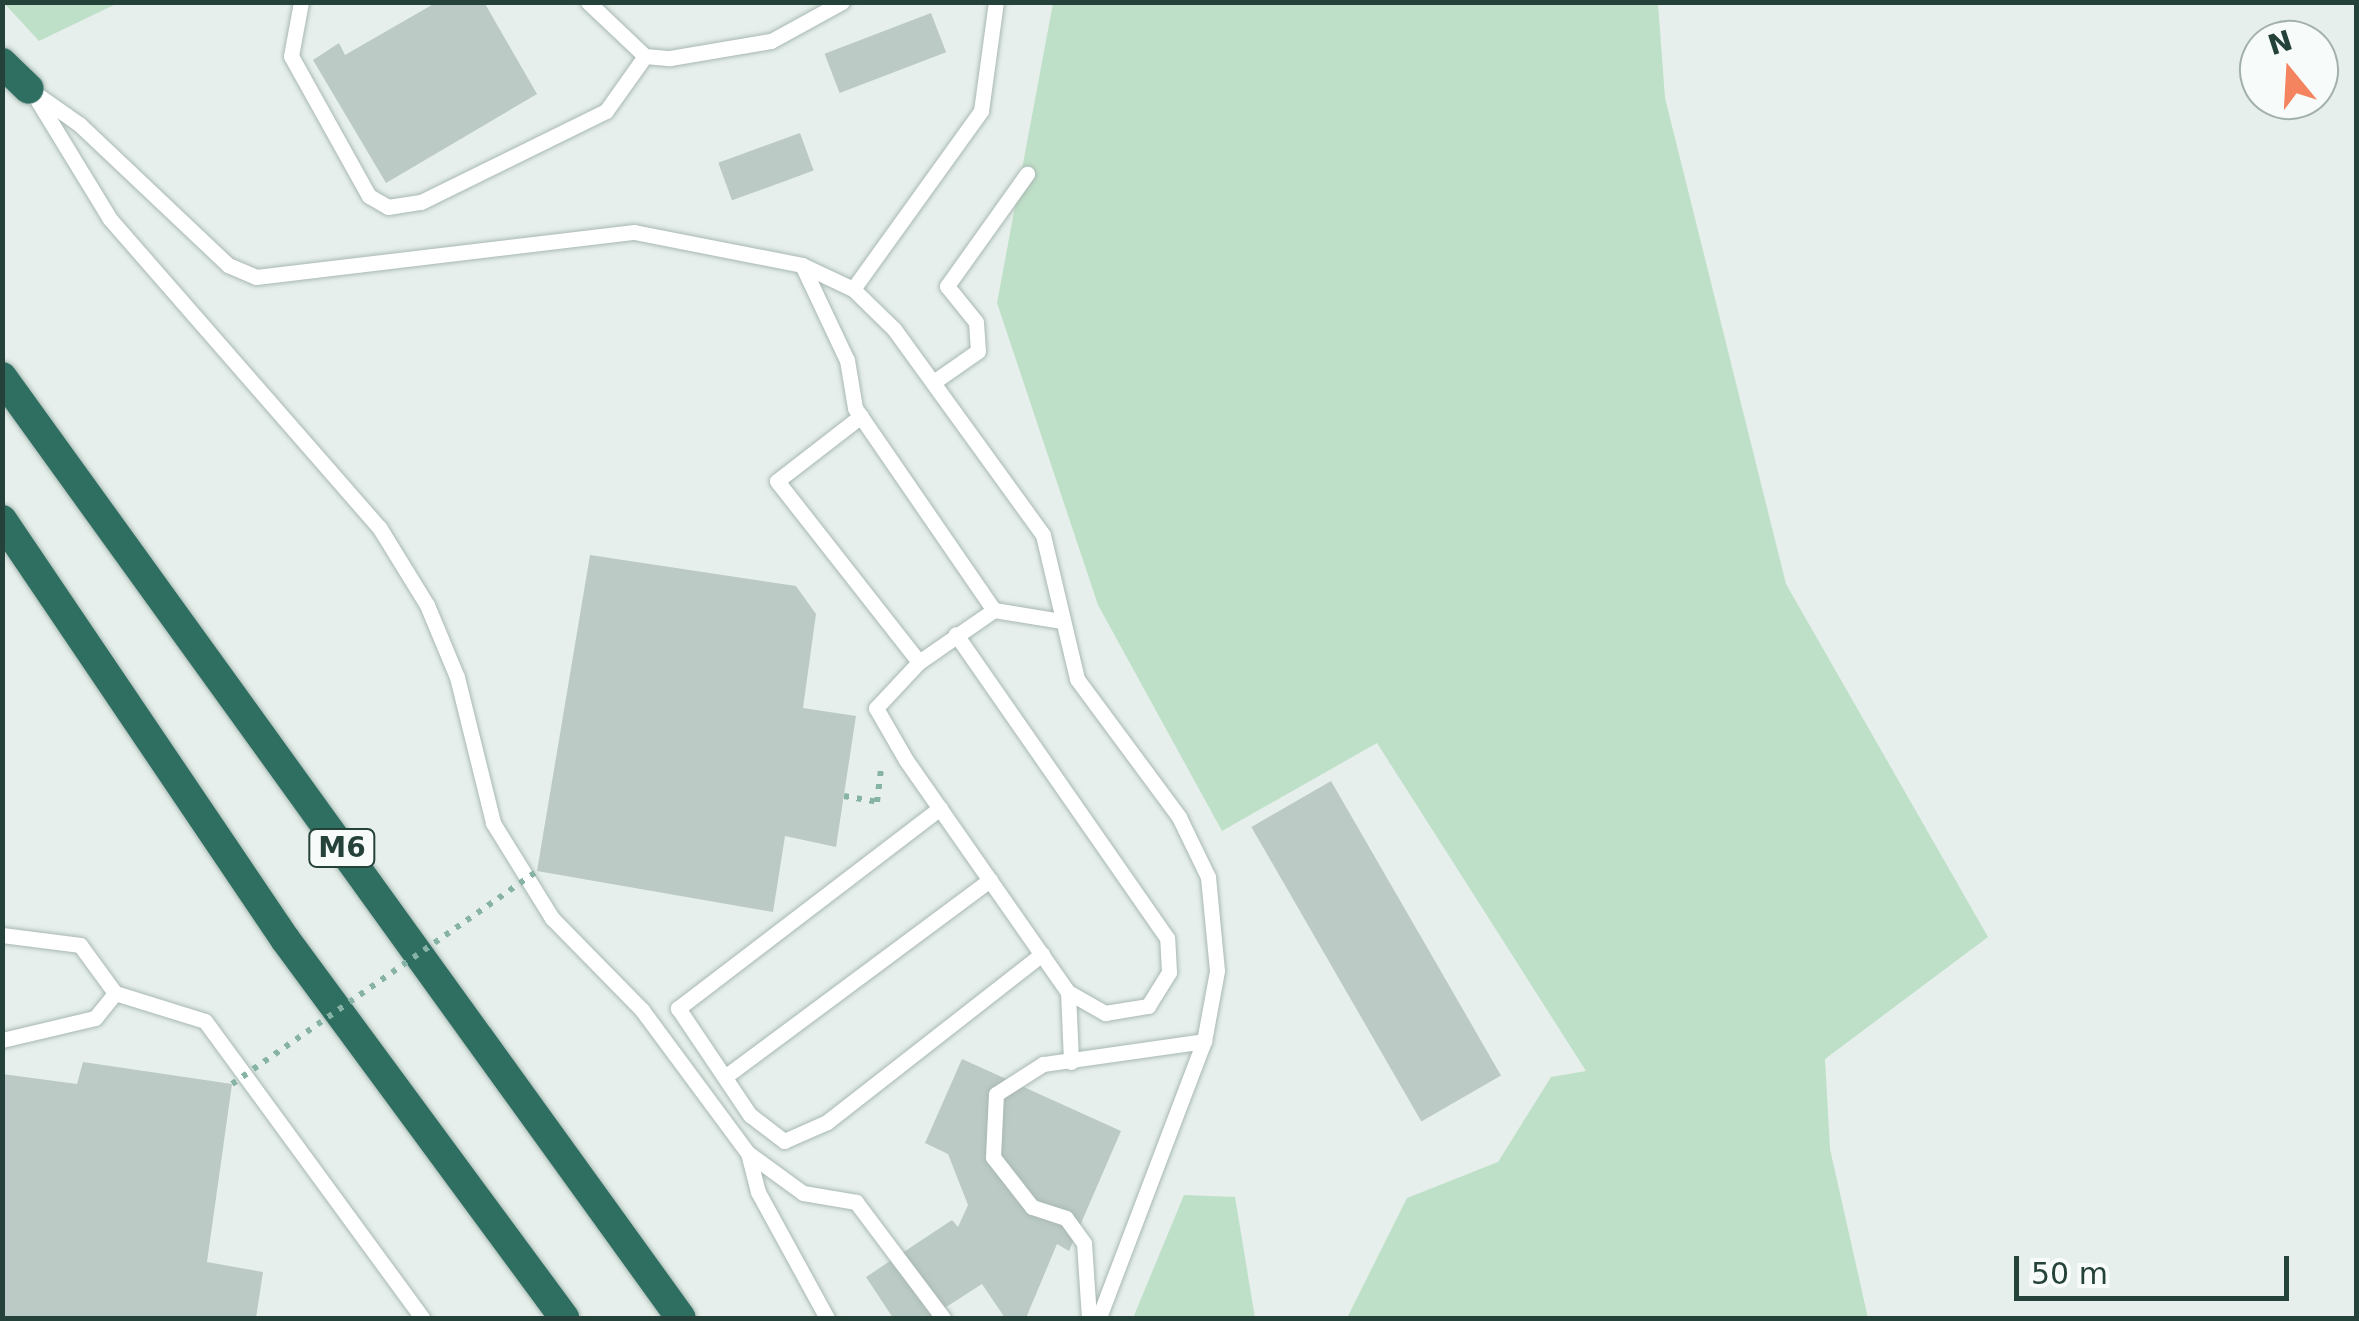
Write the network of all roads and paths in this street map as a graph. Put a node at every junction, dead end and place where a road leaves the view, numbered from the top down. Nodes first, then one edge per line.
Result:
1 (302, 2) edge
2 (588, 2) edge
3 (842, 2) edge
4 (996, 2) edge
5 (645, 56) junction
6 (2, 63) edge
7 (29, 90) junction
8 (1027, 174) dead end
9 (802, 265) junction
10 (853, 289) junction
11 (2, 377) edge
12 (935, 382) junction
13 (861, 416) junction
14 (2, 520) edge
15 (994, 610) junction
16 (1062, 621) junction
17 (956, 634) junction
18 (918, 662) junction
19 (892, 735) junction
20 (844, 796) dead end
21 (940, 808) junction
22 (537, 871) dead end
23 (990, 880) junction
24 (2, 935) edge
25 (1042, 954) junction
26 (1068, 992) junction
27 (115, 993) junction
28 (2, 1040) edge
29 (1204, 1041) junction
30 (1071, 1062) junction
31 (726, 1076) junction
32 (232, 1084) dead end
33 (748, 1154) junction
34 (422, 1318) edge
35 (564, 1318) edge
36 (681, 1318) edge
37 (826, 1318) edge
38 (943, 1318) edge
39 (1089, 1318) edge
40 (1099, 1318) edge

1 - 5 lane
2 - 5 lane
3 - 5 lane
4 - 10 lane
6 - 7 highway
7 - 9 lane
7 - 33 lane
8 - 12 lane
9 - 10 lane
9 - 13 lane
10 - 12 lane
11 - 36 highway, M6
12 - 16 lane
13 - 15 lane
13 - 18 lane
14 - 35 highway
15 - 16 lane
15 - 17 lane
16 - 29 lane
17 - 18 lane
17 - 26 lane
18 - 19 lane
19 - 20 path
19 - 21 lane
21 - 23 lane
21 - 31 lane
22 - 32 path, bridge
23 - 25 lane
23 - 31 lane
24 - 27 lane
25 - 26 lane
25 - 31 lane
26 - 30 lane
27 - 28 lane
27 - 34 lane
29 - 30 lane
29 - 40 lane
30 - 39 lane
33 - 37 lane
33 - 38 lane

